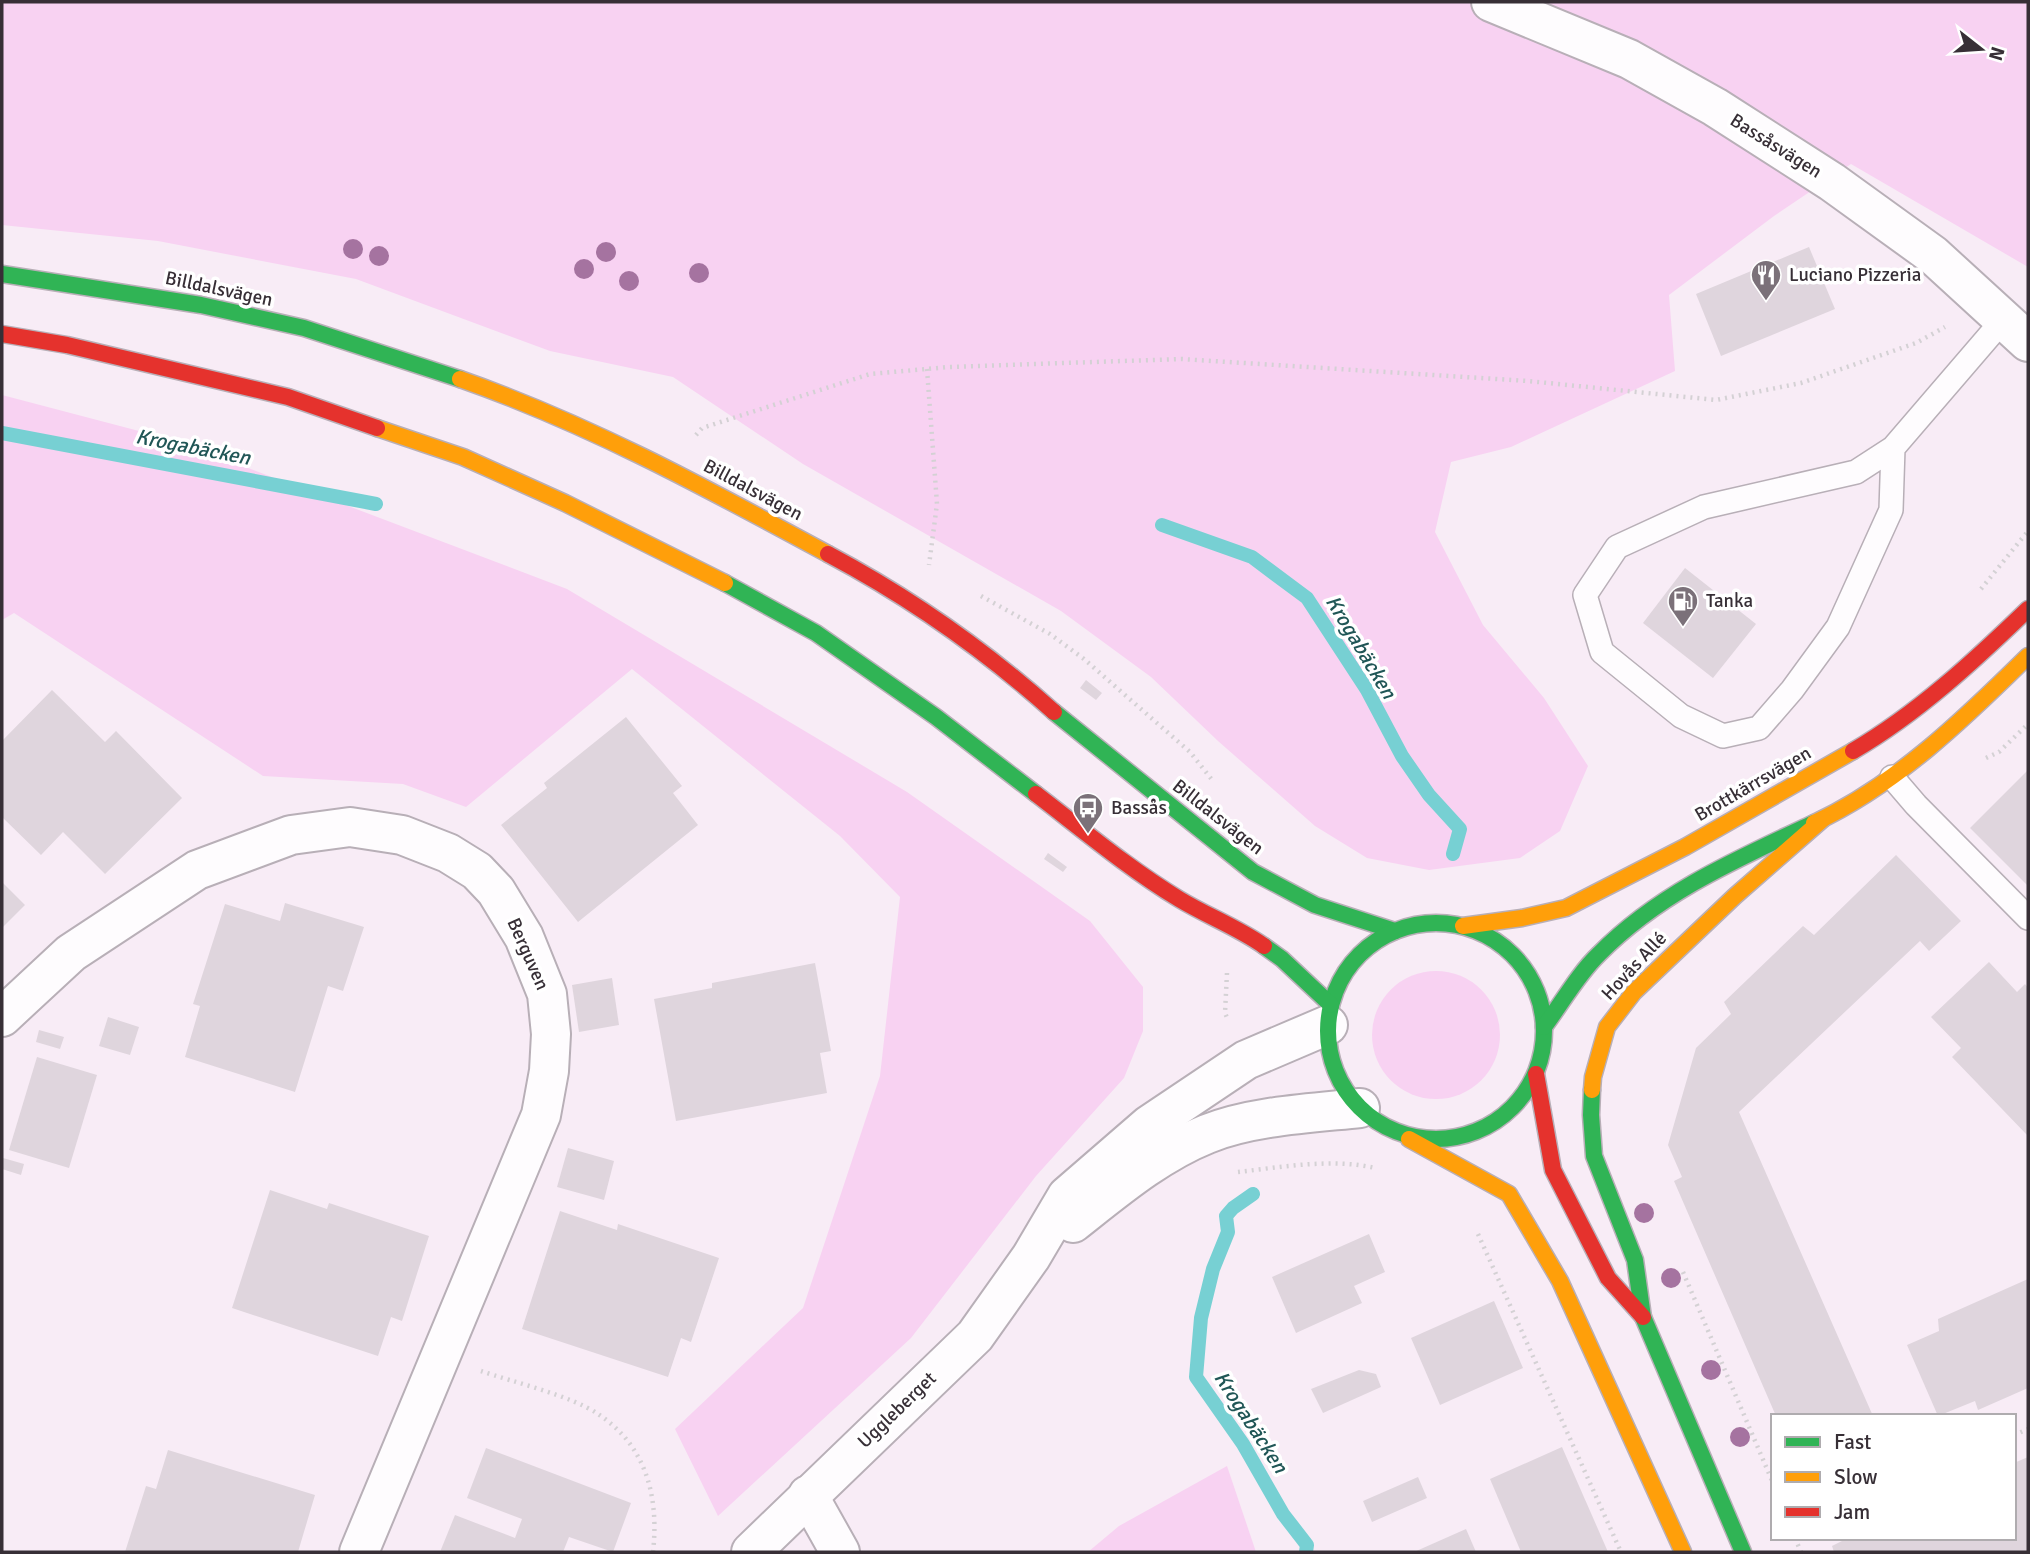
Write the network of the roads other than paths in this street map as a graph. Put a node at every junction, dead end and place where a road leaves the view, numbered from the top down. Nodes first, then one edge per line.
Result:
1 (1491, 2) edge
2 (2, 274) edge
3 (2006, 322) edge
4 (2, 334) edge
5 (1893, 447) junction
6 (2028, 610) edge
7 (2028, 656) edge
8 (1892, 776) junction
9 (1823, 818) junction
10 (2028, 918) edge
11 (1463, 926) junction
12 (1395, 931) junction
13 (1330, 1015) junction
14 (2, 1017) edge
15 (1544, 1027) junction
16 (1536, 1074) junction
17 (1360, 1108) junction
18 (1395, 1132) junction
19 (1031, 1257) junction
20 (1643, 1317) junction
21 (808, 1495) junction
22 (359, 1552) edge
23 (751, 1552) edge
24 (841, 1552) edge
25 (1684, 1552) edge
26 (1743, 1552) edge

1 - 3 street, Bassåsvägen
2 - 12 street, Billdalsvägen
3 - 5 lane
4 - 13 street
5 - 5 lane
6 - 11 street, Brottkärrsvägen
7 - 8 street
8 - 9 street
8 - 10 lane
9 - 15 street
9 - 20 street, Hovås Allé
11 - 12 street
11 - 15 street
12 - 13 street
13 - 17 street
13 - 19 street, Uggleberget
14 - 22 street, Berguven
15 - 16 street
16 - 18 street
16 - 20 street, Hovås Allé
17 - 18 street
17 - 19 street, Uggleberget
18 - 25 street
19 - 21 street, Uggleberget
20 - 26 street, Hovås Allé
21 - 23 street, Uggleberget
21 - 24 street

